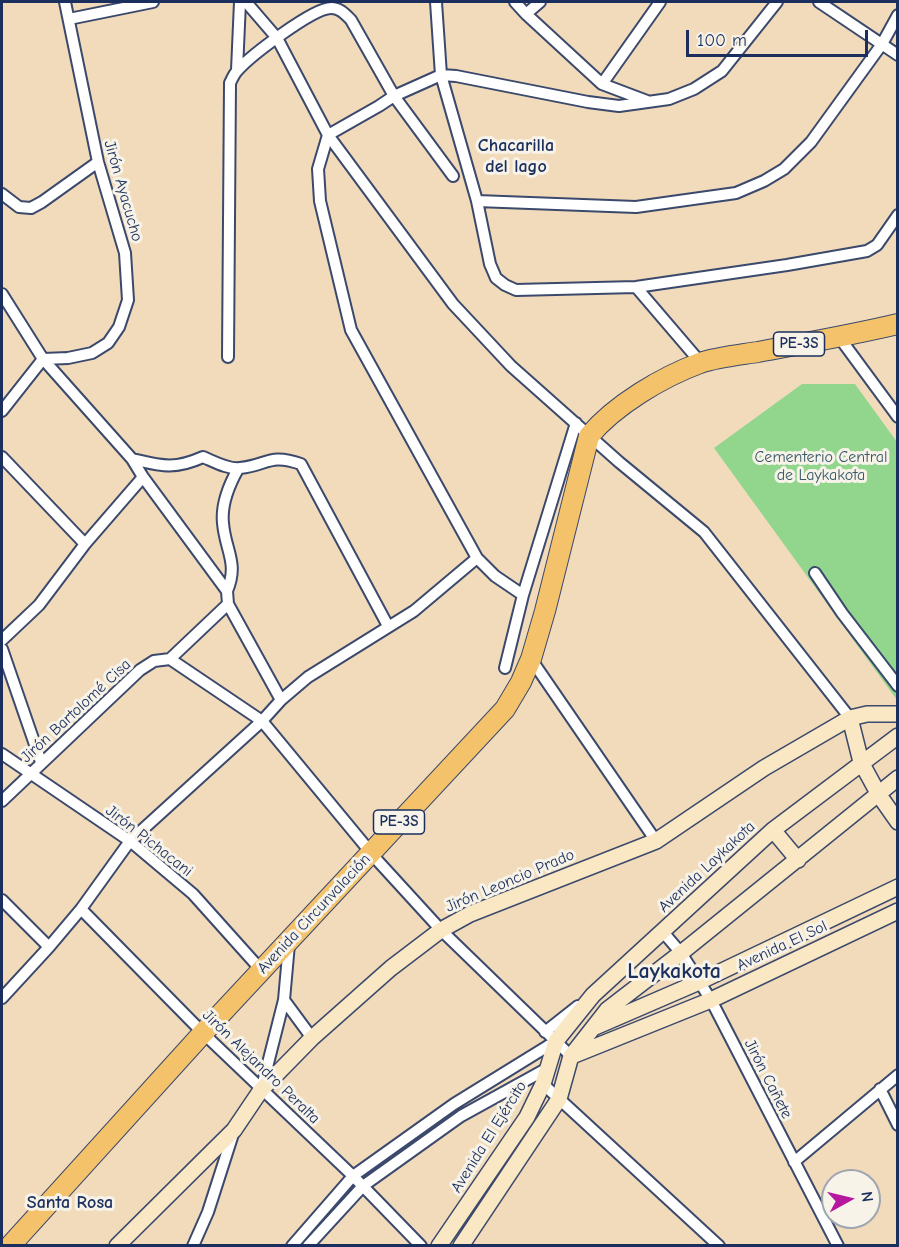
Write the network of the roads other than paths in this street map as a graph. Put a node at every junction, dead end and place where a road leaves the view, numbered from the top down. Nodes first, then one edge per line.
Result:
1 (65, 2) edge
2 (153, 2) edge
3 (240, 2) edge
4 (246, 2) edge
5 (436, 2) edge
6 (515, 2) edge
7 (540, 2) edge
8 (660, 2) edge
9 (777, 2) edge
10 (819, 2) edge
11 (317, 5) edge
12 (526, 14) junction
13 (897, 15) edge
14 (69, 19) junction
15 (277, 38) junction
16 (882, 44) junction
17 (897, 55) edge
18 (237, 70) junction
19 (441, 75) junction
20 (602, 84) junction
21 (394, 96) junction
22 (650, 102) junction
23 (328, 135) junction
24 (98, 162) junction
25 (453, 176) dead end
26 (2, 194) edge
27 (477, 201) junction
28 (897, 215) edge
29 (636, 287) junction
30 (2, 294) edge
31 (897, 324) edge
32 (897, 333) edge
33 (841, 342) junction
34 (228, 357) dead end
35 (43, 359) junction
36 (701, 363) junction
37 (2, 411) edge
38 (897, 417) edge
39 (583, 430) junction
40 (2, 457) edge
41 (132, 459) junction
42 (238, 469) junction
43 (143, 477) junction
44 (86, 544) junction
45 (477, 558) junction
46 (815, 573) dead end
47 (227, 591) junction
48 (524, 594) junction
49 (228, 604) junction
50 (388, 626) junction
51 (2, 640) edge
52 (2, 649) edge
53 (170, 659) junction
54 (531, 659) junction
55 (505, 668) dead end
56 (897, 686) edge
57 (281, 700) junction
58 (897, 714) edge
59 (850, 718) junction
60 (262, 721) junction
61 (897, 736) edge
62 (2, 754) edge
63 (41, 762) junction
64 (861, 762) junction
65 (30, 775) junction
66 (897, 778) edge
67 (879, 795) junction
68 (2, 801) edge
69 (897, 822) edge
70 (773, 830) junction
71 (130, 841) junction
72 (656, 841) junction
73 (370, 853) junction
74 (798, 860) junction
75 (897, 888) edge
76 (2, 900) edge
77 (81, 909) junction
78 (897, 911) edge
79 (441, 930) junction
80 (663, 932) junction
81 (290, 940) junction
82 (49, 947) junction
83 (681, 953) junction
84 (261, 971) junction
85 (699, 982) junction
86 (2, 998) edge
87 (284, 1000) junction
88 (711, 1000) junction
89 (593, 1028) junction
90 (203, 1033) junction
91 (551, 1037) junction
92 (312, 1038) junction
93 (571, 1056) junction
94 (548, 1068) junction
95 (897, 1075) edge
96 (543, 1084) junction
97 (880, 1089) junction
98 (261, 1090) junction
99 (559, 1099) junction
100 (454, 1104) junction
101 (461, 1116) junction
102 (897, 1125) edge
103 (234, 1130) junction
104 (794, 1162) junction
105 (353, 1176) junction
106 (363, 1186) junction
107 (10, 1245) edge
108 (117, 1245) edge
109 (193, 1245) edge
110 (292, 1245) edge
111 (308, 1245) edge
112 (421, 1245) edge
113 (439, 1245) edge
114 (461, 1245) edge
115 (719, 1245) edge
116 (838, 1245) edge

1 - 14 street, Jirón Ayacucho
2 - 14 street
3 - 18 street
4 - 15 street
5 - 19 street
6 - 12 street
7 - 12 street
8 - 20 street
9 - 22 street
10 - 16 street
11 - 15 street
11 - 21 street
12 - 20 street
13 - 16 street
14 - 24 street, Jirón Ayacucho
15 - 18 street
15 - 23 street
16 - 17 street
16 - 27 street
18 - 34 street
19 - 21 street
19 - 22 street
19 - 27 street
20 - 22 street
21 - 23 street
21 - 25 street
23 - 39 street
23 - 45 street
24 - 26 street
24 - 35 street, Jirón Ayacucho
27 - 29 street
28 - 29 street
29 - 36 street
30 - 35 street
31 - 33 highway, PE-3S
32 - 33 highway, PE-3S
33 - 36 highway, PE-3S
33 - 38 street
35 - 37 street
35 - 41 street
36 - 39 highway, PE-3S
39 - 48 street
39 - 54 highway, Avenida Circunvalación / PE-3S
39 - 59 street
40 - 44 street
41 - 42 street
41 - 43 street
42 - 47 street
42 - 50 street
43 - 44 street
43 - 47 street
44 - 51 street
45 - 48 street
45 - 50 street
46 - 56 street
47 - 49 street
48 - 55 street
49 - 53 street, Jirón Bartolomé Cisa
49 - 57 street
50 - 57 street
52 - 63 street
53 - 60 street
53 - 63 street, Jirón Bartolomé Cisa
54 - 72 street
54 - 73 highway, Avenida Circunvalación / PE-3S
57 - 60 street
58 - 59 street, Jirón Leoncio Prado
59 - 64 street
59 - 72 street, Jirón Leoncio Prado
60 - 71 street
60 - 73 street
61 - 64 street, Avenida Laykakota
62 - 65 street, Jirón Pichacani
63 - 65 street, Jirón Bartolomé Cisa
64 - 67 street
64 - 70 street, Avenida Laykakota
65 - 68 street, Jirón Bartolomé Cisa
65 - 71 street, Jirón Pichacani
66 - 67 street
67 - 69 street
67 - 74 street
70 - 74 street
70 - 80 street, Avenida Laykakota
71 - 77 street
71 - 84 street, Jirón Pichacani
72 - 79 street, Jirón Leoncio Prado
73 - 79 street
73 - 81 highway, Avenida Circunvalación / PE-3S
74 - 83 street
75 - 85 street, Avenida El Sol
76 - 82 street
77 - 82 street
77 - 90 street, Jirón Alejandro Peralta
78 - 88 street, Avenida El Sol
79 - 91 street
79 - 92 street, Jirón Leoncio Prado
80 - 83 street, Jirón Cañete
80 - 91 street, Avenida Laykakota
81 - 84 highway, Avenida Circunvalación / PE-3S
81 - 87 street
82 - 86 street
83 - 85 street, Jirón Cañete
83 - 89 street
84 - 90 highway, Avenida Circunvalación / PE-3S
85 - 88 street, Jirón Cañete
85 - 89 street, Avenida El Sol
87 - 92 street
87 - 98 street
88 - 93 street, Avenida El Sol
88 - 104 street, Jirón Cañete
89 - 91 street, Avenida El Sol
89 - 93 street
90 - 98 street, Jirón Alejandro Peralta
90 - 107 highway, Avenida Circunvalación / PE-3S
91 - 93 street
91 - 94 street, Avenida El Ejército
91 - 100 street
92 - 98 street, Jirón Leoncio Prado
93 - 94 street, Avenida El Sol
93 - 99 street
94 - 96 street, Avenida El Ejército
94 - 101 street
95 - 97 street
96 - 99 street
96 - 113 street, Avenida El Ejército
97 - 102 street
97 - 104 street
98 - 103 street, Jirón Leoncio Prado
98 - 105 street, Jirón Alejandro Peralta
99 - 114 street
99 - 115 street
100 - 101 street
100 - 105 street
101 - 106 street
103 - 108 street, Jirón Leoncio Prado
103 - 109 street
104 - 116 street, Jirón Cañete
105 - 106 street, Jirón Alejandro Peralta
105 - 110 street
106 - 111 street
106 - 112 street, Jirón Alejandro Peralta

